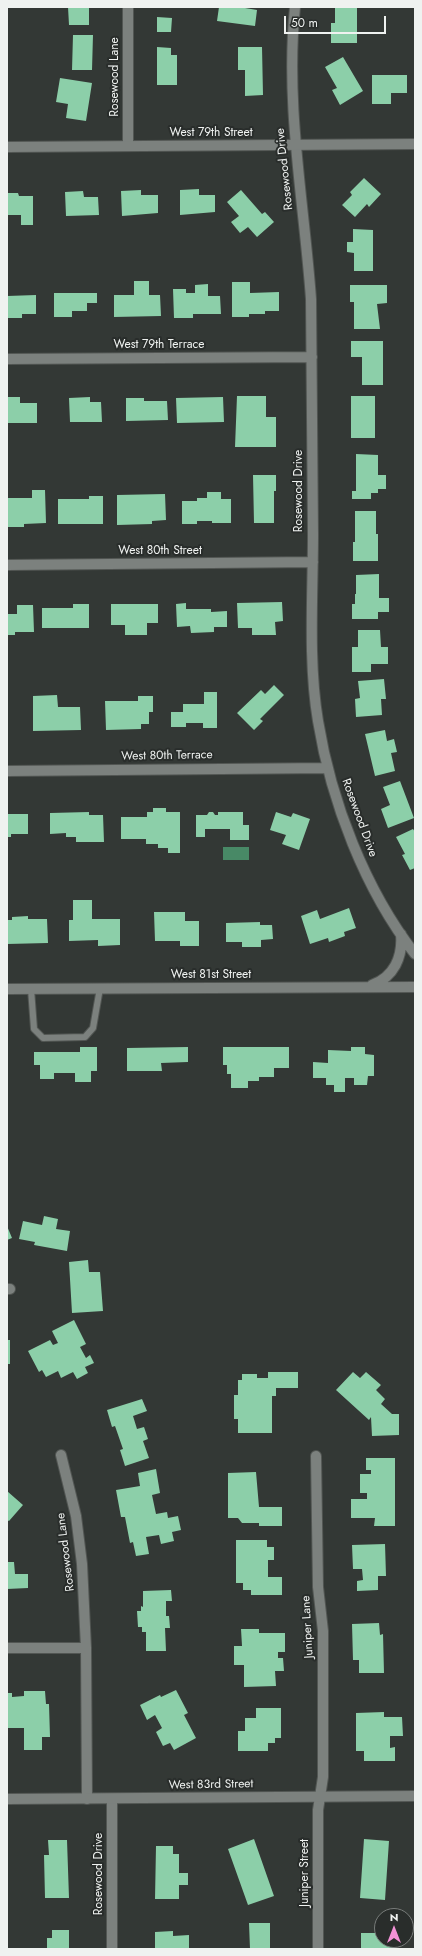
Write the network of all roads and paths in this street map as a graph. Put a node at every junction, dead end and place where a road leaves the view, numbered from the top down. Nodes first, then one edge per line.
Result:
1 (128, 7) edge
2 (295, 7) edge
3 (415, 144) edge
4 (295, 145) junction
5 (128, 146) junction
6 (7, 147) edge
7 (312, 357) junction
8 (7, 359) edge
9 (313, 562) junction
10 (7, 565) edge
11 (328, 768) junction
12 (7, 771) edge
13 (401, 934) junction
14 (415, 954) edge
15 (369, 987) junction
16 (415, 987) edge
17 (100, 988) junction
18 (7, 989) edge
19 (31, 989) junction
20 (61, 1455) dead end
21 (316, 1456) dead end
22 (7, 1648) edge
23 (86, 1648) junction
24 (320, 1796) junction
25 (415, 1796) edge
26 (7, 1799) edge
27 (87, 1799) junction
28 (112, 1799) junction
29 (112, 1949) edge
30 (318, 1949) edge

1 - 5 street, Rosewood Lane
2 - 4 street, Rosewood Drive
3 - 4 street, West 79th Street
4 - 5 street, West 79th Street
4 - 7 street, Rosewood Drive
5 - 6 street, West 79th Street
7 - 8 street, West 79th Terrace
7 - 9 street, Rosewood Drive
9 - 10 street, West 80th Street
9 - 11 street, Rosewood Drive
11 - 12 street, West 80th Terrace
11 - 13 street, Rosewood Drive
13 - 14 street, Rosewood Drive
13 - 15 street
15 - 16 street, West 81st Street
15 - 17 street, West 81st Street
17 - 19 street, West 81st Street
17 - 19 lane
18 - 19 street, West 81st Street
20 - 23 street, Rosewood Lane
21 - 24 street, Juniper Lane
22 - 23 street
23 - 27 street, Rosewood Lane
24 - 25 street, West 83rd Street
24 - 28 street, West 83rd Street
24 - 30 street, Juniper Street
26 - 27 street, West 83rd Street
27 - 28 street, West 83rd Street
28 - 29 street, Rosewood Drive

